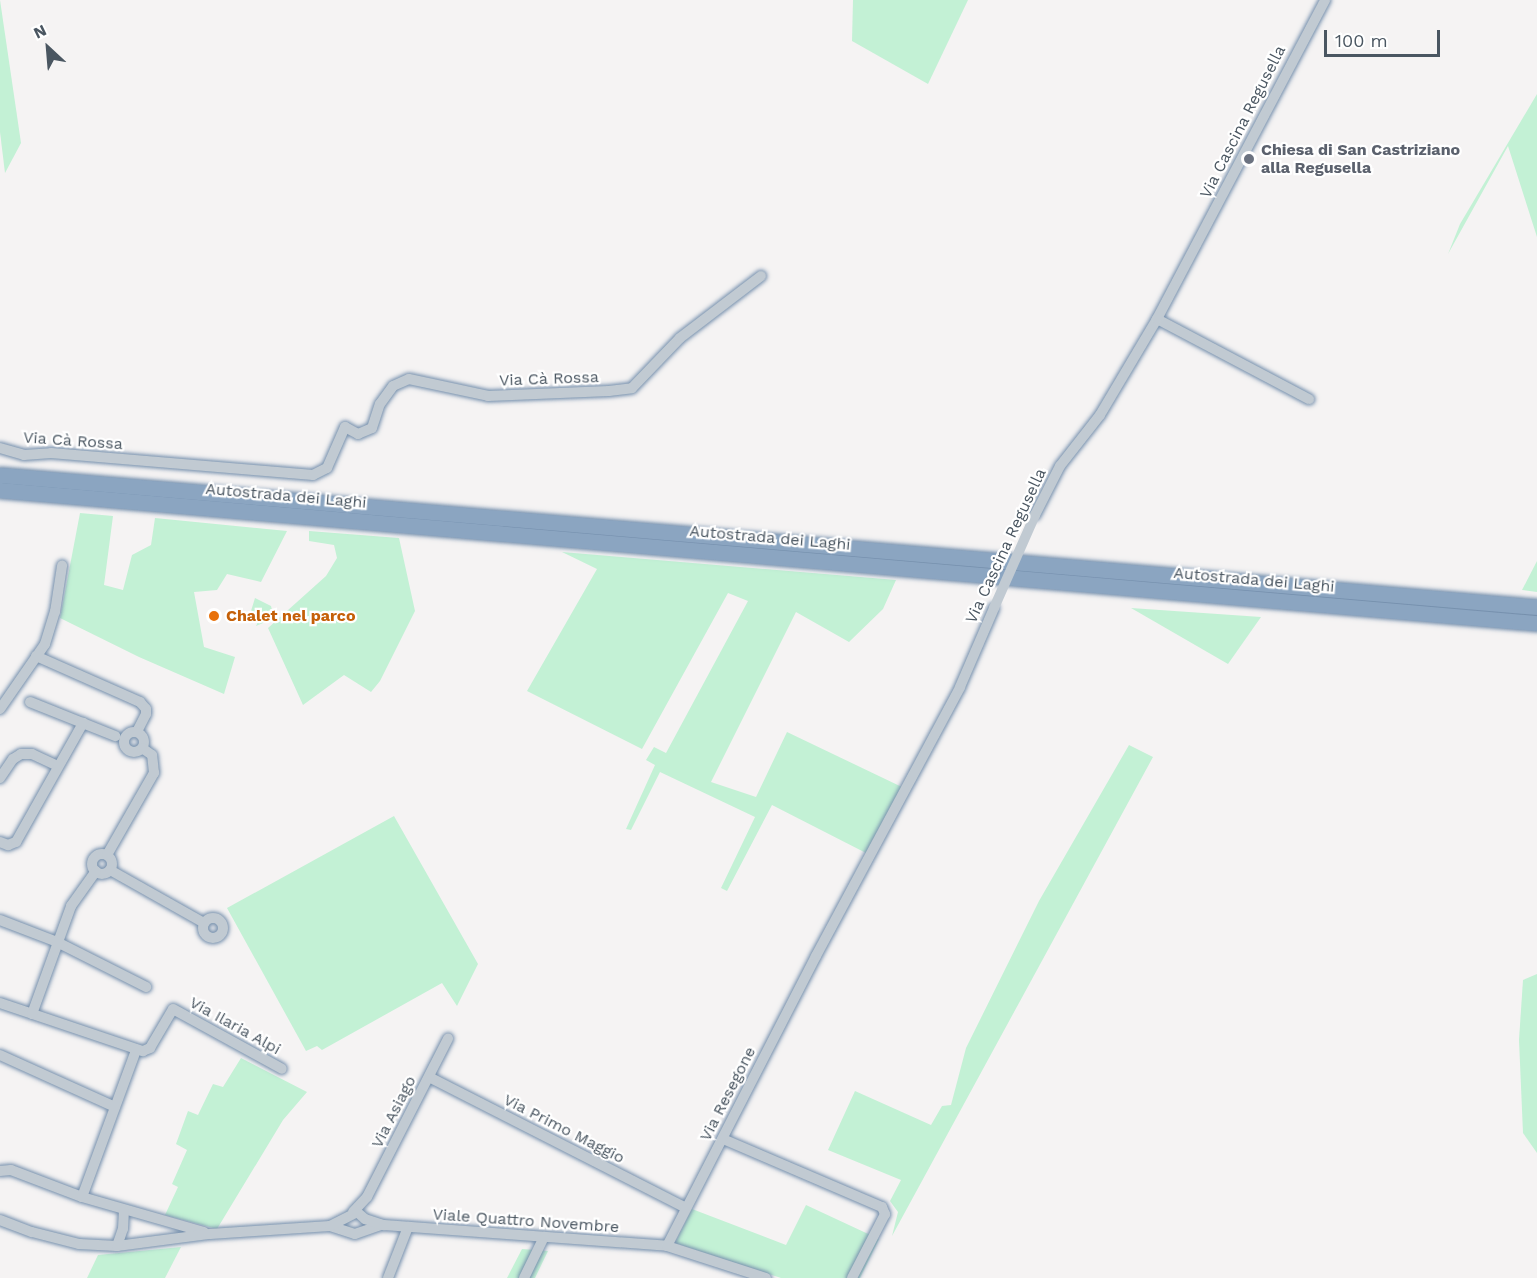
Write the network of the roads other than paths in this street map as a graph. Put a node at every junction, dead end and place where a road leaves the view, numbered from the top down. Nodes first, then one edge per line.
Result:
1 (1325, 0) edge
2 (760, 276) dead end
3 (1157, 319) junction
4 (1309, 399) dead end
5 (0, 447) edge
6 (0, 475) edge
7 (0, 490) edge
8 (63, 566) dead end
9 (1537, 607) edge
10 (1537, 622) edge
11 (36, 656) junction
12 (30, 702) dead end
13 (0, 709) edge
14 (83, 723) junction
15 (137, 732) junction
16 (115, 736) dead end
17 (142, 748) junction
18 (58, 766) junction
19 (0, 778) edge
20 (0, 842) edge
21 (107, 855) junction
22 (110, 870) junction
23 (96, 871) junction
24 (0, 920) edge
25 (204, 923) dead end
26 (57, 942) junction
27 (816, 956) joint
28 (146, 987) dead end
29 (0, 1003) edge
30 (32, 1014) junction
31 (448, 1039) dead end
32 (136, 1050) junction
33 (0, 1055) edge
34 (282, 1069) dead end
35 (429, 1077) junction
36 (115, 1107) junction
37 (723, 1139) junction
38 (0, 1171) edge
39 (82, 1197) junction
40 (686, 1208) junction
41 (124, 1209) junction
42 (359, 1218) junction
43 (0, 1220) edge
44 (330, 1226) junction
45 (408, 1227) junction
46 (347, 1231) junction
47 (210, 1234) junction
48 (544, 1237) junction
49 (117, 1246) junction
50 (667, 1246) junction
51 (388, 1278) edge
52 (524, 1278) edge
53 (766, 1278) edge
54 (852, 1278) edge

1 - 3 street, Via Cascina Regusella
2 - 5 street, Via Cà Rossa
3 - 4 street
3 - 27 street, Via Cascina Regusella, bridge
6 - 9 highway, Autostrada dei Laghi
7 - 10 highway, Autostrada dei Laghi
8 - 11 street
11 - 13 street
11 - 15 street
12 - 14 street
14 - 16 street
14 - 18 street
15 - 17 street
15 - 17 street
17 - 21 street
18 - 19 street
18 - 20 street
21 - 22 street
21 - 23 street
22 - 23 street
22 - 25 street
23 - 26 street
24 - 26 street
26 - 28 street
26 - 30 street
27 - 37 street, Via Resegone
29 - 30 street
30 - 32 street
31 - 35 street, Via Asiago
32 - 34 street, Via Ilaria Alpi
32 - 36 street
33 - 36 street
35 - 40 street, Via Primo Maggio
35 - 42 street, Via Asiago
36 - 39 street
37 - 40 street, Via Resegone
37 - 54 street
38 - 39 street
39 - 41 street
40 - 50 street, Via Resegone
41 - 47 street
41 - 49 street
42 - 44 street
42 - 45 street, Viale Quattro Novembre
42 - 46 street
42 - 46 street
43 - 49 street
44 - 46 street
44 - 47 street
45 - 48 street, Viale Quattro Novembre
45 - 51 street
47 - 49 street
48 - 50 street, Viale Quattro Novembre
48 - 52 street
50 - 53 street, Viale Quattro Novembre

